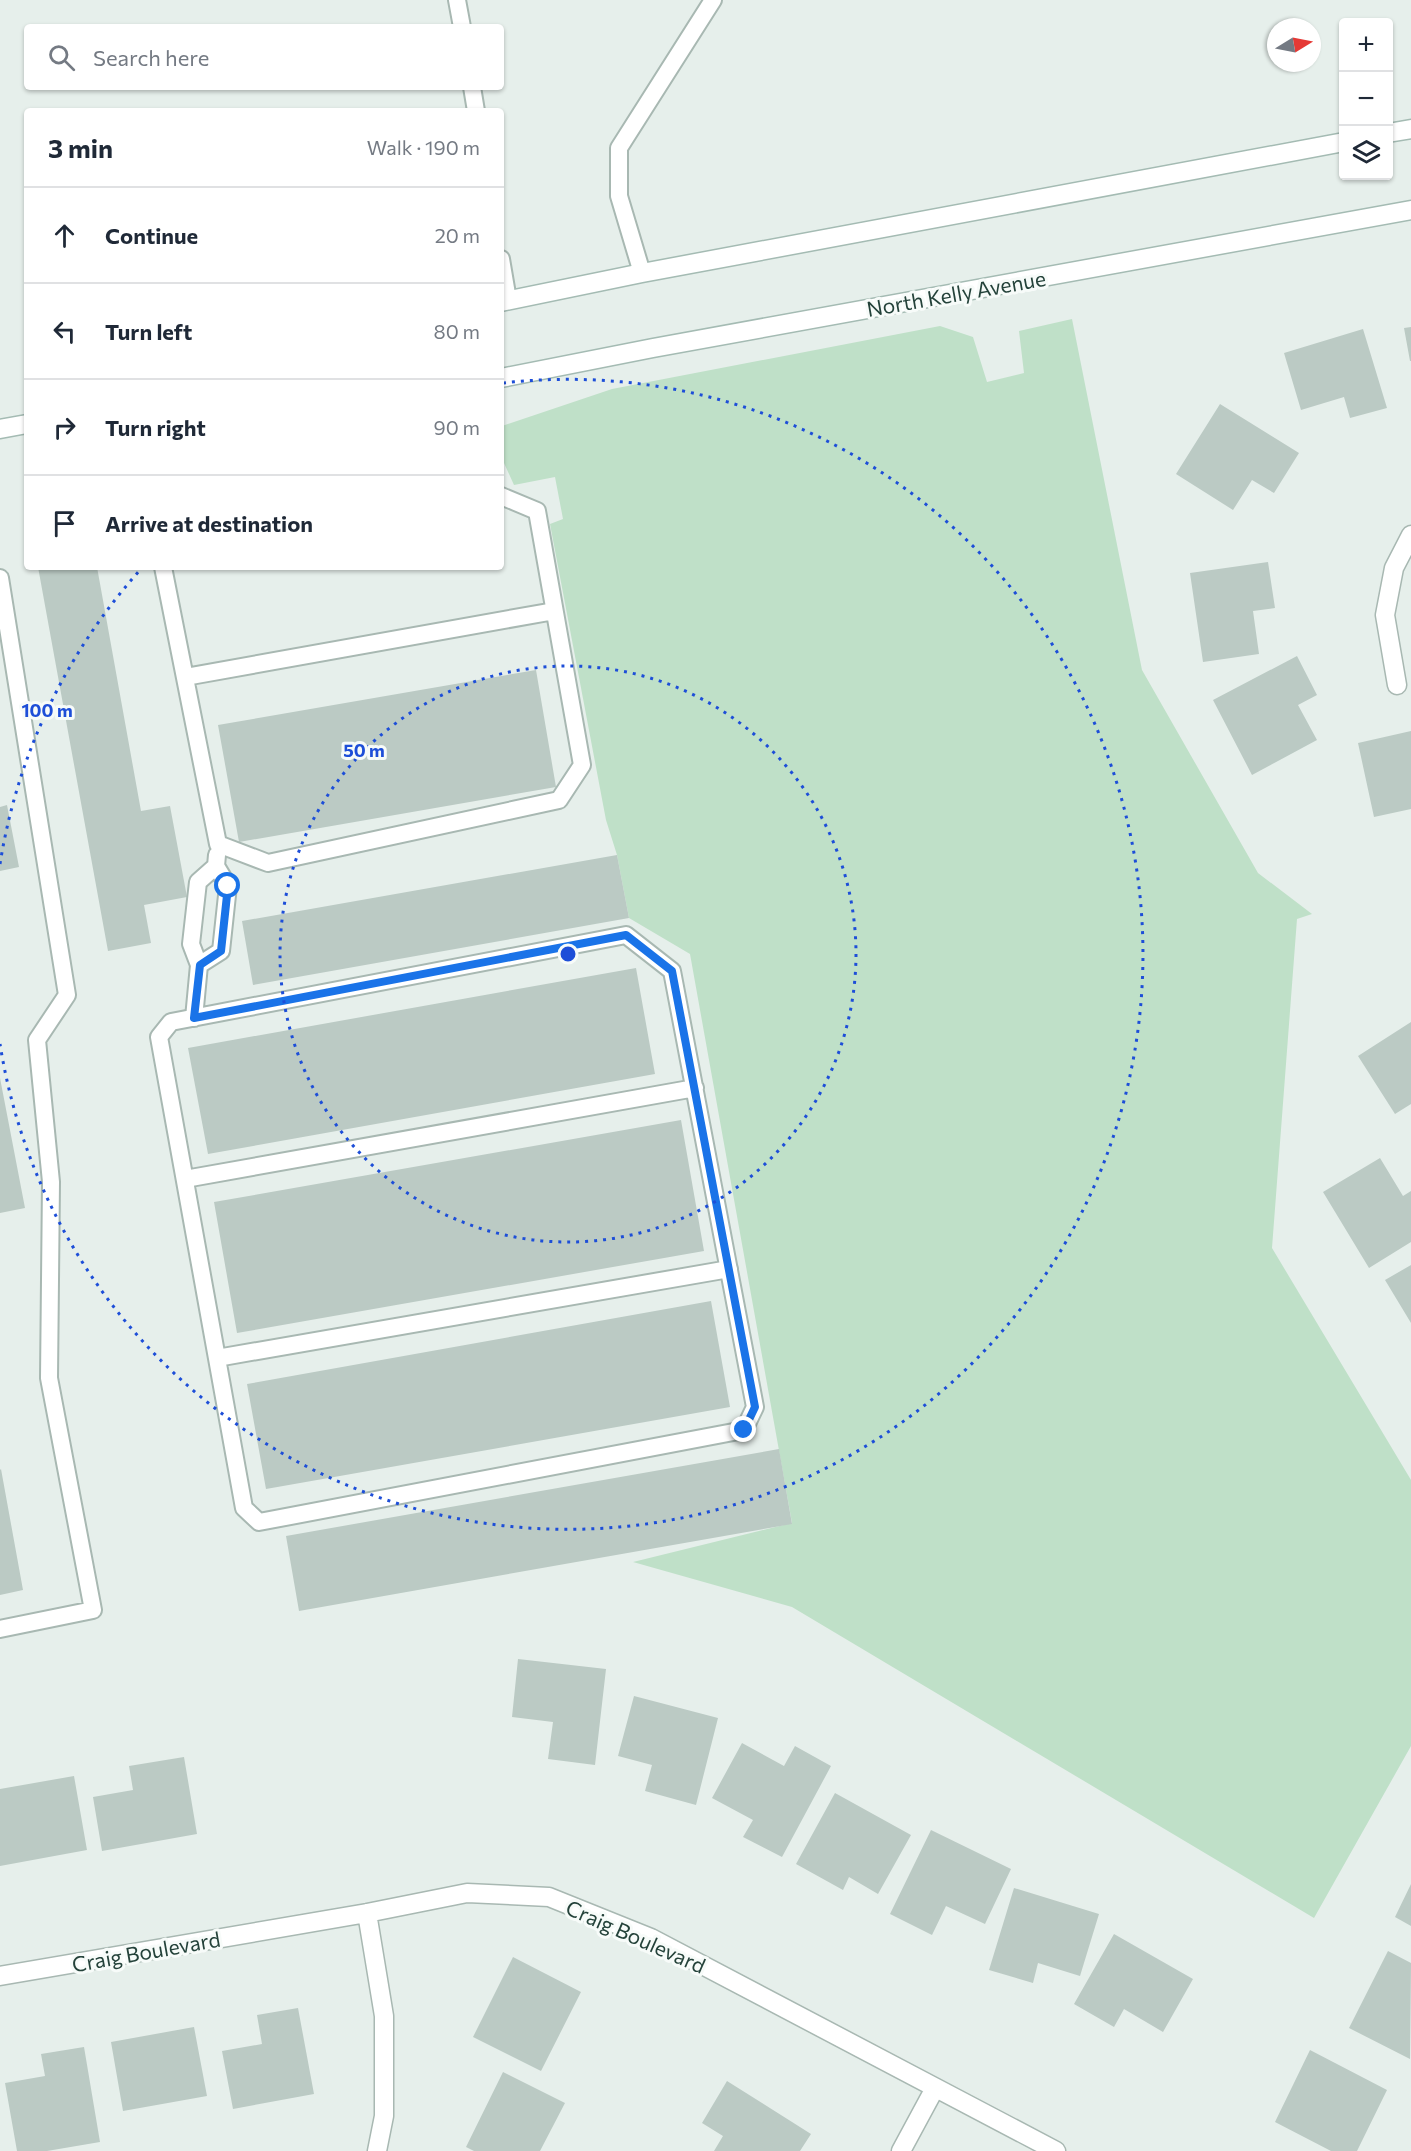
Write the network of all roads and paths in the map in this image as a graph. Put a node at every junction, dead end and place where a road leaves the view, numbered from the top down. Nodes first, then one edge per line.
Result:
1 (457, 0) edge
2 (713, 0) edge
3 (461, 24) edge
4 (472, 90) edge
5 (476, 108) edge
6 (1411, 129) edge
7 (1393, 132) edge
8 (1339, 143) edge
9 (1411, 210) edge
10 (642, 273) junction
11 (505, 301) edge
12 (504, 377) edge
13 (24, 425) edge
14 (0, 429) edge
15 (504, 497) edge
16 (1411, 535) edge
17 (164, 570) edge
18 (0, 578) edge
19 (555, 612) junction
20 (185, 677) junction
21 (1397, 685) dead end
22 (218, 844) junction
23 (216, 866) junction
24 (200, 965) junction
25 (194, 1018) junction
26 (695, 1088) junction
27 (185, 1179) junction
28 (729, 1269) junction
29 (217, 1358) junction
30 (0, 1629) edge
31 (367, 1913) junction
32 (0, 1976) edge
33 (935, 2088) junction
34 (377, 2151) edge
35 (901, 2151) edge
36 (1056, 2151) edge

1 - 3 lane
2 - 10 lane
4 - 5 lane
6 - 7 street
8 - 10 street
9 - 12 street, North Kelly Avenue
10 - 11 street
13 - 14 street
15 - 19 lane
16 - 21 street
17 - 20 lane
18 - 30 lane
19 - 20 lane
19 - 22 lane
20 - 22 lane
22 - 23 lane
23 - 24 lane
23 - 24 lane
24 - 25 lane
25 - 26 lane
25 - 27 lane
26 - 27 lane
26 - 28 lane
27 - 29 lane
28 - 29 lane
28 - 29 lane
31 - 32 street, Craig Boulevard
31 - 33 street, Craig Boulevard
31 - 34 street
33 - 35 street
33 - 36 street, Craig Boulevard

